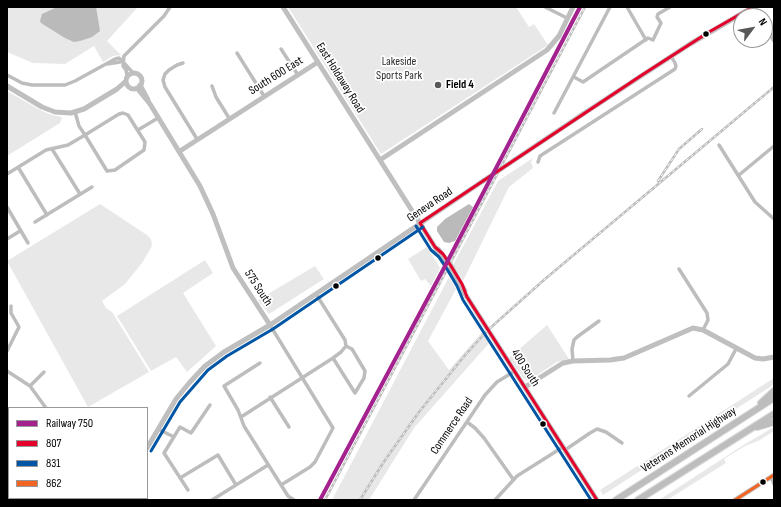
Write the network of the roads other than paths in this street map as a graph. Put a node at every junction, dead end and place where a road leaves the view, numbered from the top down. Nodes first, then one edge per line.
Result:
1 (170, 7) edge
2 (283, 7) edge
3 (545, 7) edge
4 (573, 7) edge
5 (610, 7) edge
6 (633, 7) edge
7 (670, 7) edge
8 (754, 7) edge
9 (628, 8) edge
10 (567, 18) junction
11 (646, 40) junction
12 (281, 48) dead end
13 (237, 53) dead end
14 (671, 56) junction
15 (122, 61) junction
16 (318, 62) junction
17 (183, 64) dead end
18 (133, 73) junction
19 (7, 75) edge
20 (298, 75) junction
21 (574, 77) junction
22 (126, 79) junction
23 (7, 86) edge
24 (138, 86) junction
25 (212, 86) dead end
26 (129, 87) junction
27 (117, 89) junction
28 (264, 96) junction
29 (75, 112) junction
30 (554, 113) dead end
31 (158, 118) junction
32 (229, 118) junction
33 (138, 130) junction
34 (85, 135) junction
35 (197, 139) junction
36 (719, 145) dead end
37 (774, 146) edge
38 (52, 149) junction
39 (180, 150) junction
40 (380, 160) junction
41 (538, 162) dead end
42 (18, 167) junction
43 (7, 174) edge
44 (739, 175) junction
45 (92, 187) dead end
46 (80, 194) junction
47 (7, 207) edge
48 (47, 215) junction
49 (774, 219) edge
50 (36, 222) dead end
51 (420, 224) junction
52 (20, 231) junction
53 (7, 239) edge
54 (28, 243) dead end
55 (679, 270) dead end
56 (316, 294) junction
57 (11, 306) dead end
58 (599, 321) dead end
59 (270, 325) junction
60 (703, 330) junction
61 (346, 346) junction
62 (736, 348) junction
63 (7, 351) edge
64 (774, 357) edge
65 (332, 358) junction
66 (573, 361) junction
67 (260, 363) dead end
68 (7, 371) edge
69 (515, 371) junction
70 (44, 372) dead end
71 (302, 377) junction
72 (30, 386) junction
73 (525, 387) junction
74 (774, 391) edge
75 (689, 396) dead end
76 (270, 397) junction
77 (774, 398) edge
78 (210, 405) dead end
79 (45, 407) edge
80 (774, 414) edge
81 (240, 417) junction
82 (740, 420) junction
83 (467, 422) junction
84 (774, 422) edge
85 (289, 427) dead end
86 (158, 428) junction
87 (752, 428) junction
88 (174, 437) junction
89 (622, 443) dead end
90 (148, 446) edge
91 (564, 448) junction
92 (268, 464) junction
93 (772, 476) edge
94 (180, 478) junction
95 (513, 479) junction
96 (236, 484) junction
97 (774, 484) edge
98 (281, 485) junction
99 (188, 490) dead end
100 (212, 500) edge
101 (294, 500) edge
102 (414, 500) edge
103 (495, 500) edge
104 (597, 500) edge
105 (616, 500) edge
106 (638, 500) edge
107 (735, 500) edge

1 - 15 street
2 - 16 street, East Holdaway Road
3 - 10 street
4 - 10 street
5 - 21 street
6 - 9 street
7 - 11 street
8 - 14 street, Geneva Road
9 - 11 street
10 - 40 street
11 - 21 street
12 - 20 street
13 - 28 street
14 - 41 street
14 - 51 street, Geneva Road, bridge
15 - 18 street
15 - 19 street
15 - 22 street
16 - 20 street, South 600 East
16 - 40 street, East Holdaway Road
17 - 35 street
18 - 22 street
18 - 24 street
20 - 28 street, South 600 East
21 - 30 street
22 - 26 street
22 - 27 street
23 - 29 street
24 - 26 street
24 - 31 street, 575 South
25 - 32 street
26 - 27 street
27 - 29 street
28 - 32 street, South 600 East
29 - 34 street
31 - 33 street
31 - 39 street, 575 South
32 - 35 street, South 600 East
33 - 34 street
33 - 34 street
34 - 38 street
35 - 39 street, South 600 East
36 - 44 street
37 - 44 street
38 - 42 street
38 - 46 street
39 - 59 street, 575 South
40 - 51 street, 400 South
42 - 43 street
42 - 48 street
44 - 49 street
45 - 46 street
46 - 48 street
47 - 52 street
48 - 50 street
51 - 56 street, Geneva Road
51 - 69 street, 400 South
52 - 53 street
52 - 54 street
55 - 60 street
56 - 59 street, Geneva Road
56 - 61 street
57 - 63 street
58 - 66 street
59 - 71 street, 575 South
59 - 86 street, Geneva Road
60 - 62 street
60 - 66 street
61 - 65 street
61 - 65 street
62 - 64 street
62 - 75 street
65 - 71 street
66 - 73 street
67 - 81 street
68 - 72 street
69 - 73 street, 400 South
69 - 83 street, Commerce Road
70 - 72 street
71 - 76 street
71 - 98 street, 575 South
72 - 79 street
73 - 91 street, 400 South
74 - 82 highway
76 - 81 street
76 - 85 street
77 - 82 highway, Veterans Memorial Highway
78 - 88 street
80 - 87 highway, Veterans Memorial Highway
81 - 92 street
82 - 105 highway, Veterans Memorial Highway
83 - 95 street
83 - 102 street, Commerce Road
84 - 87 highway
86 - 88 street
86 - 90 street, Geneva Road
87 - 106 highway, Veterans Memorial Highway
88 - 94 street
89 - 91 street
91 - 95 street
91 - 104 street, 400 South
92 - 96 street
92 - 98 street
93 - 97 street
93 - 107 street
94 - 96 street
94 - 99 street
95 - 103 street
96 - 100 street
98 - 101 street

